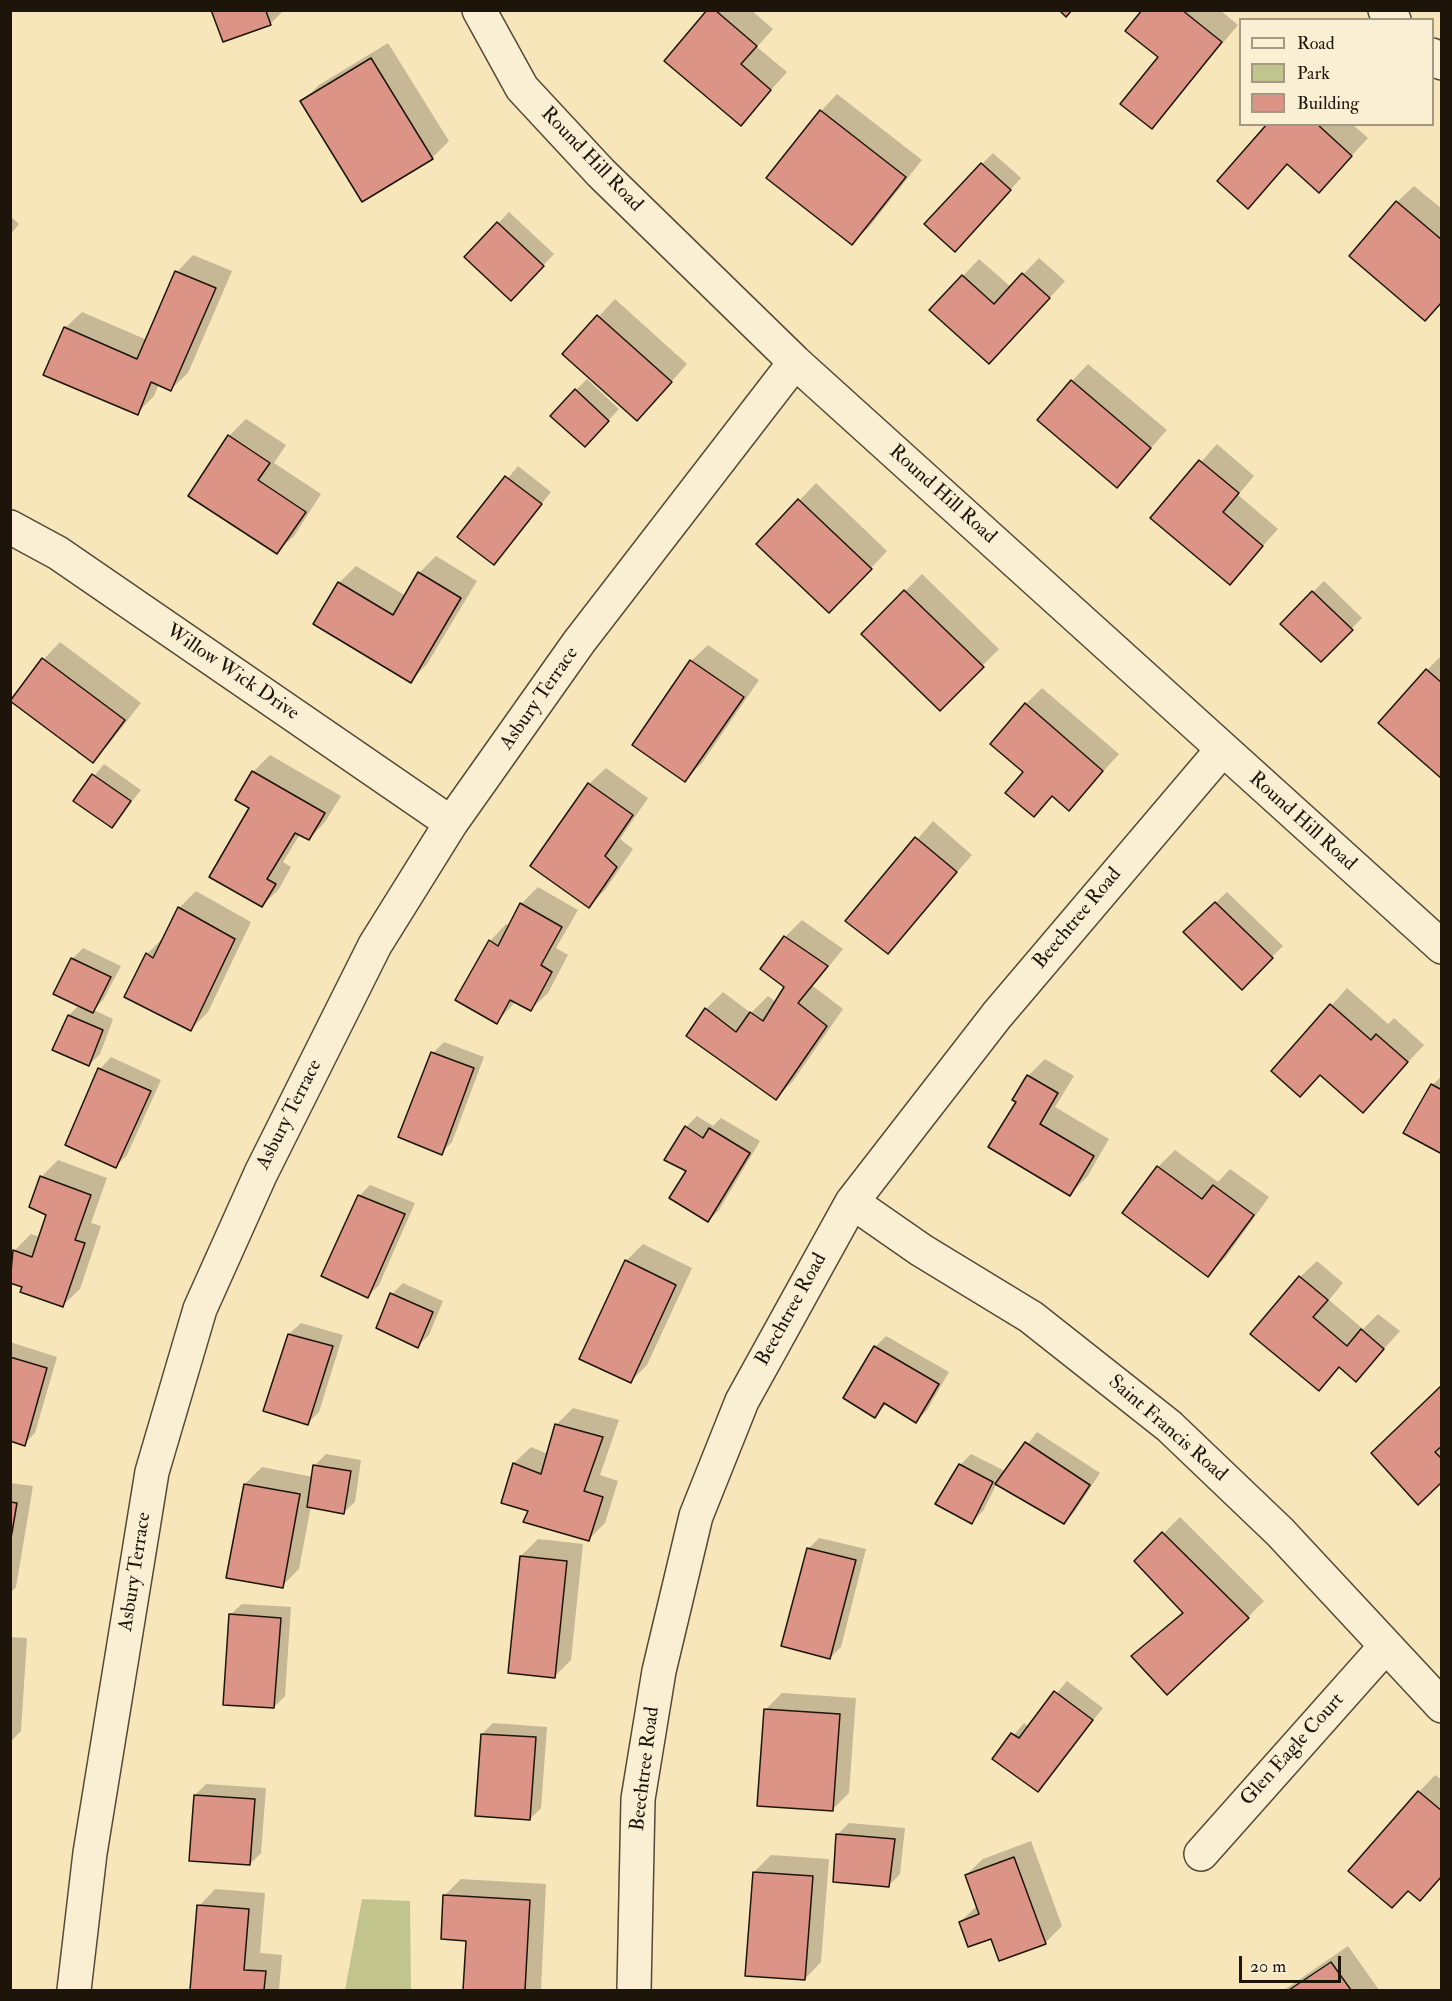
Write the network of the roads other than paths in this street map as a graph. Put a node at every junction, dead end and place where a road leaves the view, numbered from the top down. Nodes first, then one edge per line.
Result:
1 (480, 10) edge
2 (795, 362) junction
3 (10, 527) edge
4 (1222, 750) junction
5 (451, 823) junction
6 (1442, 947) edge
7 (852, 1202) junction
8 (1385, 1647) junction
9 (1442, 1706) edge
10 (1201, 1854) dead end
11 (74, 1990) edge
12 (634, 1990) edge

1 - 2 street, Round Hill Road
2 - 4 street, Round Hill Road
2 - 5 street, Asbury Terrace
3 - 5 street, Willow Wick Drive
4 - 6 street, Round Hill Road
4 - 7 street, Beechtree Road
5 - 11 street, Asbury Terrace
7 - 8 street, Saint Francis Road
7 - 12 street, Beechtree Road
8 - 9 street, Saint Francis Road
8 - 10 street, Glen Eagle Court

